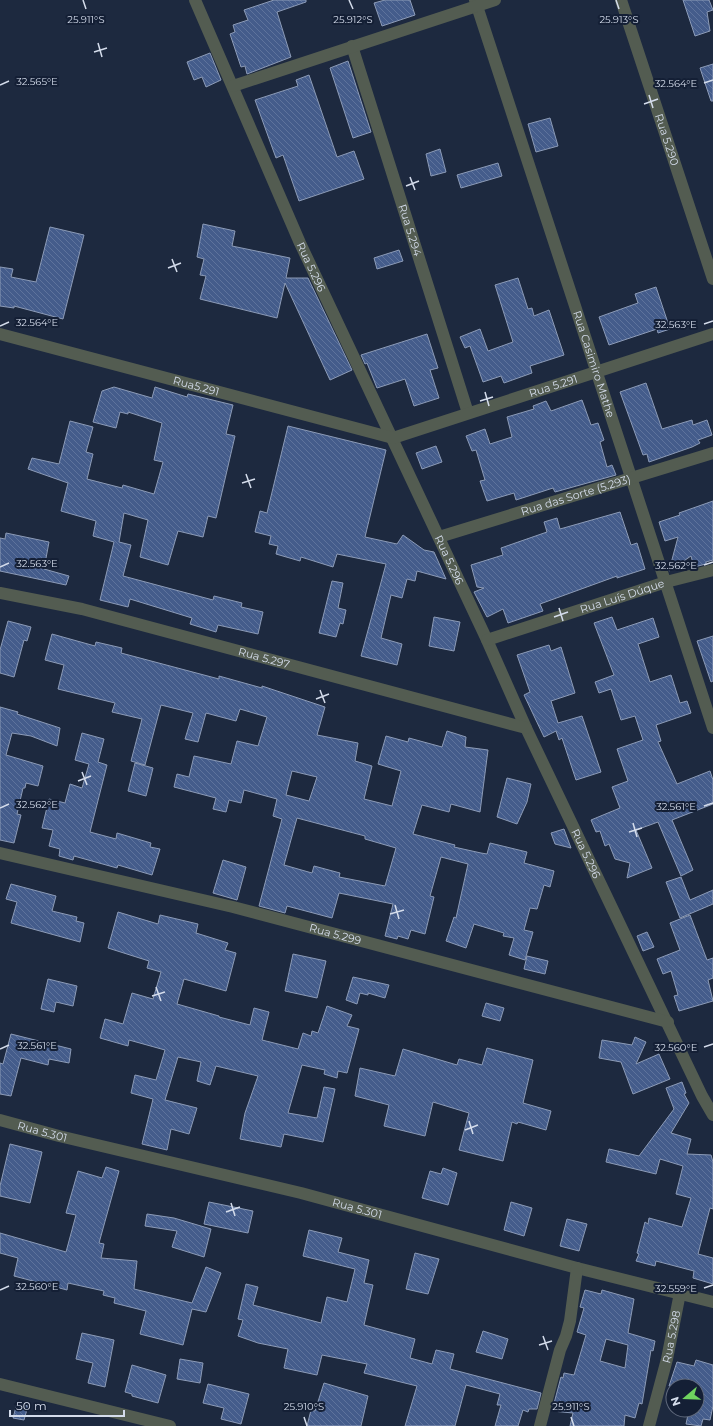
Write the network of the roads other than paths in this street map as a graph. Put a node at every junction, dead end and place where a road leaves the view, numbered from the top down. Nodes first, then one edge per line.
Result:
1 (195, 0) edge
2 (495, 0) edge
3 (621, 0) edge
4 (476, 3) edge
5 (352, 46) junction
6 (233, 86) junction
7 (713, 279) edge
8 (0, 334) edge
9 (713, 334) edge
10 (597, 372) junction
11 (468, 413) junction
12 (392, 438) junction
13 (713, 453) edge
14 (632, 479) junction
15 (439, 536) junction
16 (713, 570) edge
17 (666, 582) junction
18 (0, 593) edge
19 (487, 640) junction
20 (526, 728) junction
21 (713, 728) edge
22 (0, 853) edge
23 (668, 1022) junction
24 (713, 1115) edge
25 (0, 1120) edge
26 (577, 1268) junction
27 (680, 1293) junction
28 (713, 1302) edge
29 (0, 1384) edge
30 (170, 1426) edge
31 (540, 1426) edge
32 (649, 1426) edge

1 - 6 street, Rua 5.296
2 - 4 street
3 - 7 street, Rua 5.290
4 - 5 street
4 - 10 street, Rua Casimiro Mathe
5 - 6 street
5 - 11 street, Rua 5.294
6 - 12 street, Rua 5.296
8 - 12 street, Rua5.291
9 - 10 street, Rua 5.291
10 - 11 street, Rua 5.291
10 - 14 street, Rua Casimiro Mathe
11 - 12 street, Rua 5.291
12 - 15 street, Rua 5.296
13 - 14 street, Rua das Sorte (5.293)
14 - 15 street, Rua das Sorte (5.293)
14 - 17 street, Rua Casimiro Mathe
15 - 19 street, Rua 5.296
16 - 17 street, Rua Luís Dúque
17 - 19 street, Rua Luís Dúque
17 - 21 street, Rua Casimiro Mathe
18 - 20 street, Rua 5.297
19 - 20 street, Rua 5.296
20 - 23 street, Rua 5.296
22 - 23 street, Rua 5.299
23 - 24 street, Rua 5.296
25 - 26 street, Rua 5.301
26 - 27 street, Rua 5.301
26 - 31 street
27 - 28 street, Rua 5.301
27 - 32 street, Rua 5.298
29 - 30 street

